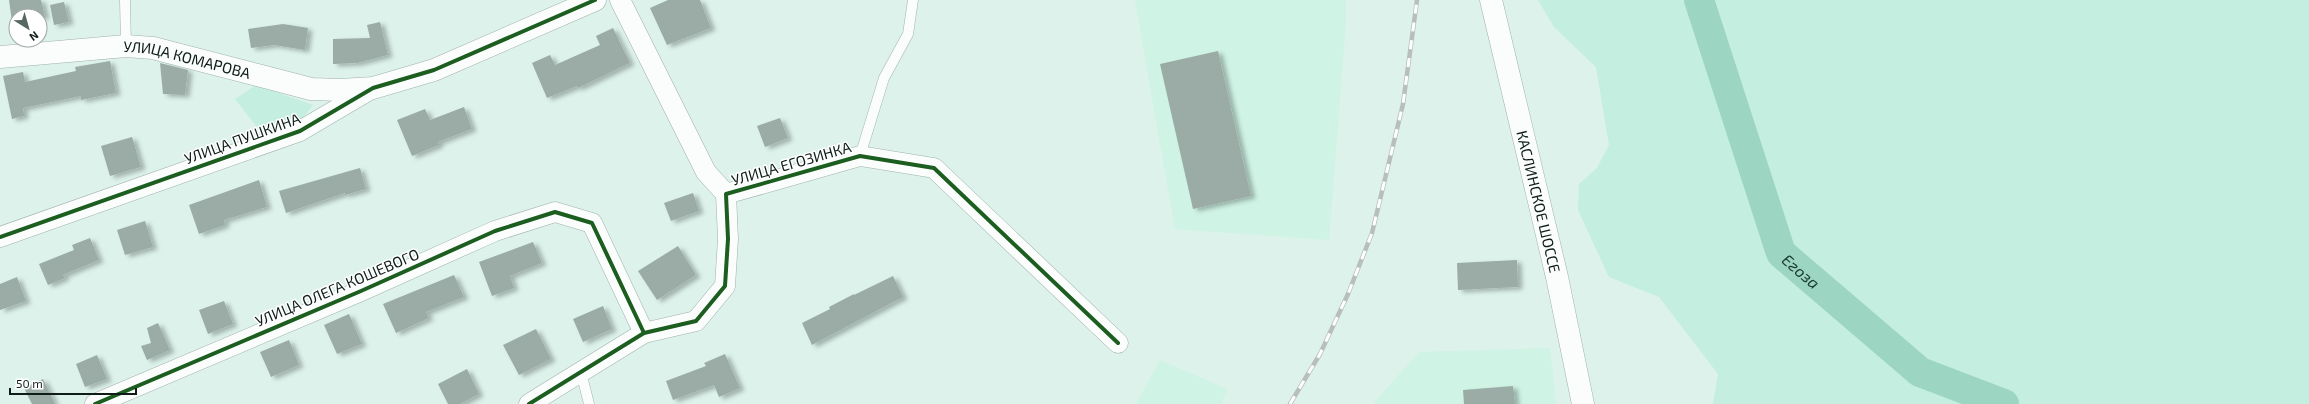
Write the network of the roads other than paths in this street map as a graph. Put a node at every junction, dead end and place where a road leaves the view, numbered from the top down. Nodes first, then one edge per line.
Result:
1 (125, 0) edge
2 (595, 0) edge
3 (620, 0) edge
4 (1491, 0) edge
5 (911, 3) edge
6 (126, 46) junction
7 (0, 56) edge
8 (373, 88) junction
9 (860, 156) junction
10 (726, 194) junction
11 (0, 237) edge
12 (644, 333) junction
13 (1118, 343) dead end
14 (581, 372) junction
15 (95, 404) edge
16 (529, 404) edge
17 (589, 404) edge
18 (1583, 404) edge

1 - 6 lane
2 - 8 street, УЛИЦА ПУШКИНА
3 - 10 street
4 - 18 street, КАСЛИНСКОЕ ШОССЕ
5 - 9 lane
6 - 7 street, УЛИЦА КОМАРОВА
6 - 8 street, УЛИЦА КОМАРОВА
8 - 11 street, УЛИЦА ПУШКИНА
9 - 10 street, УЛИЦА ЕГОЗИНКА
9 - 13 street, УЛИЦА ЕГОЗИНКА
10 - 12 street, УЛИЦА ЕГОЗИНКА
12 - 14 street, УЛИЦА ЕГОЗИНКА
12 - 15 street, УЛИЦА ОЛЕГА КОШЕВОГО
14 - 16 street, УЛИЦА ЕГОЗИНКА
14 - 17 lane

